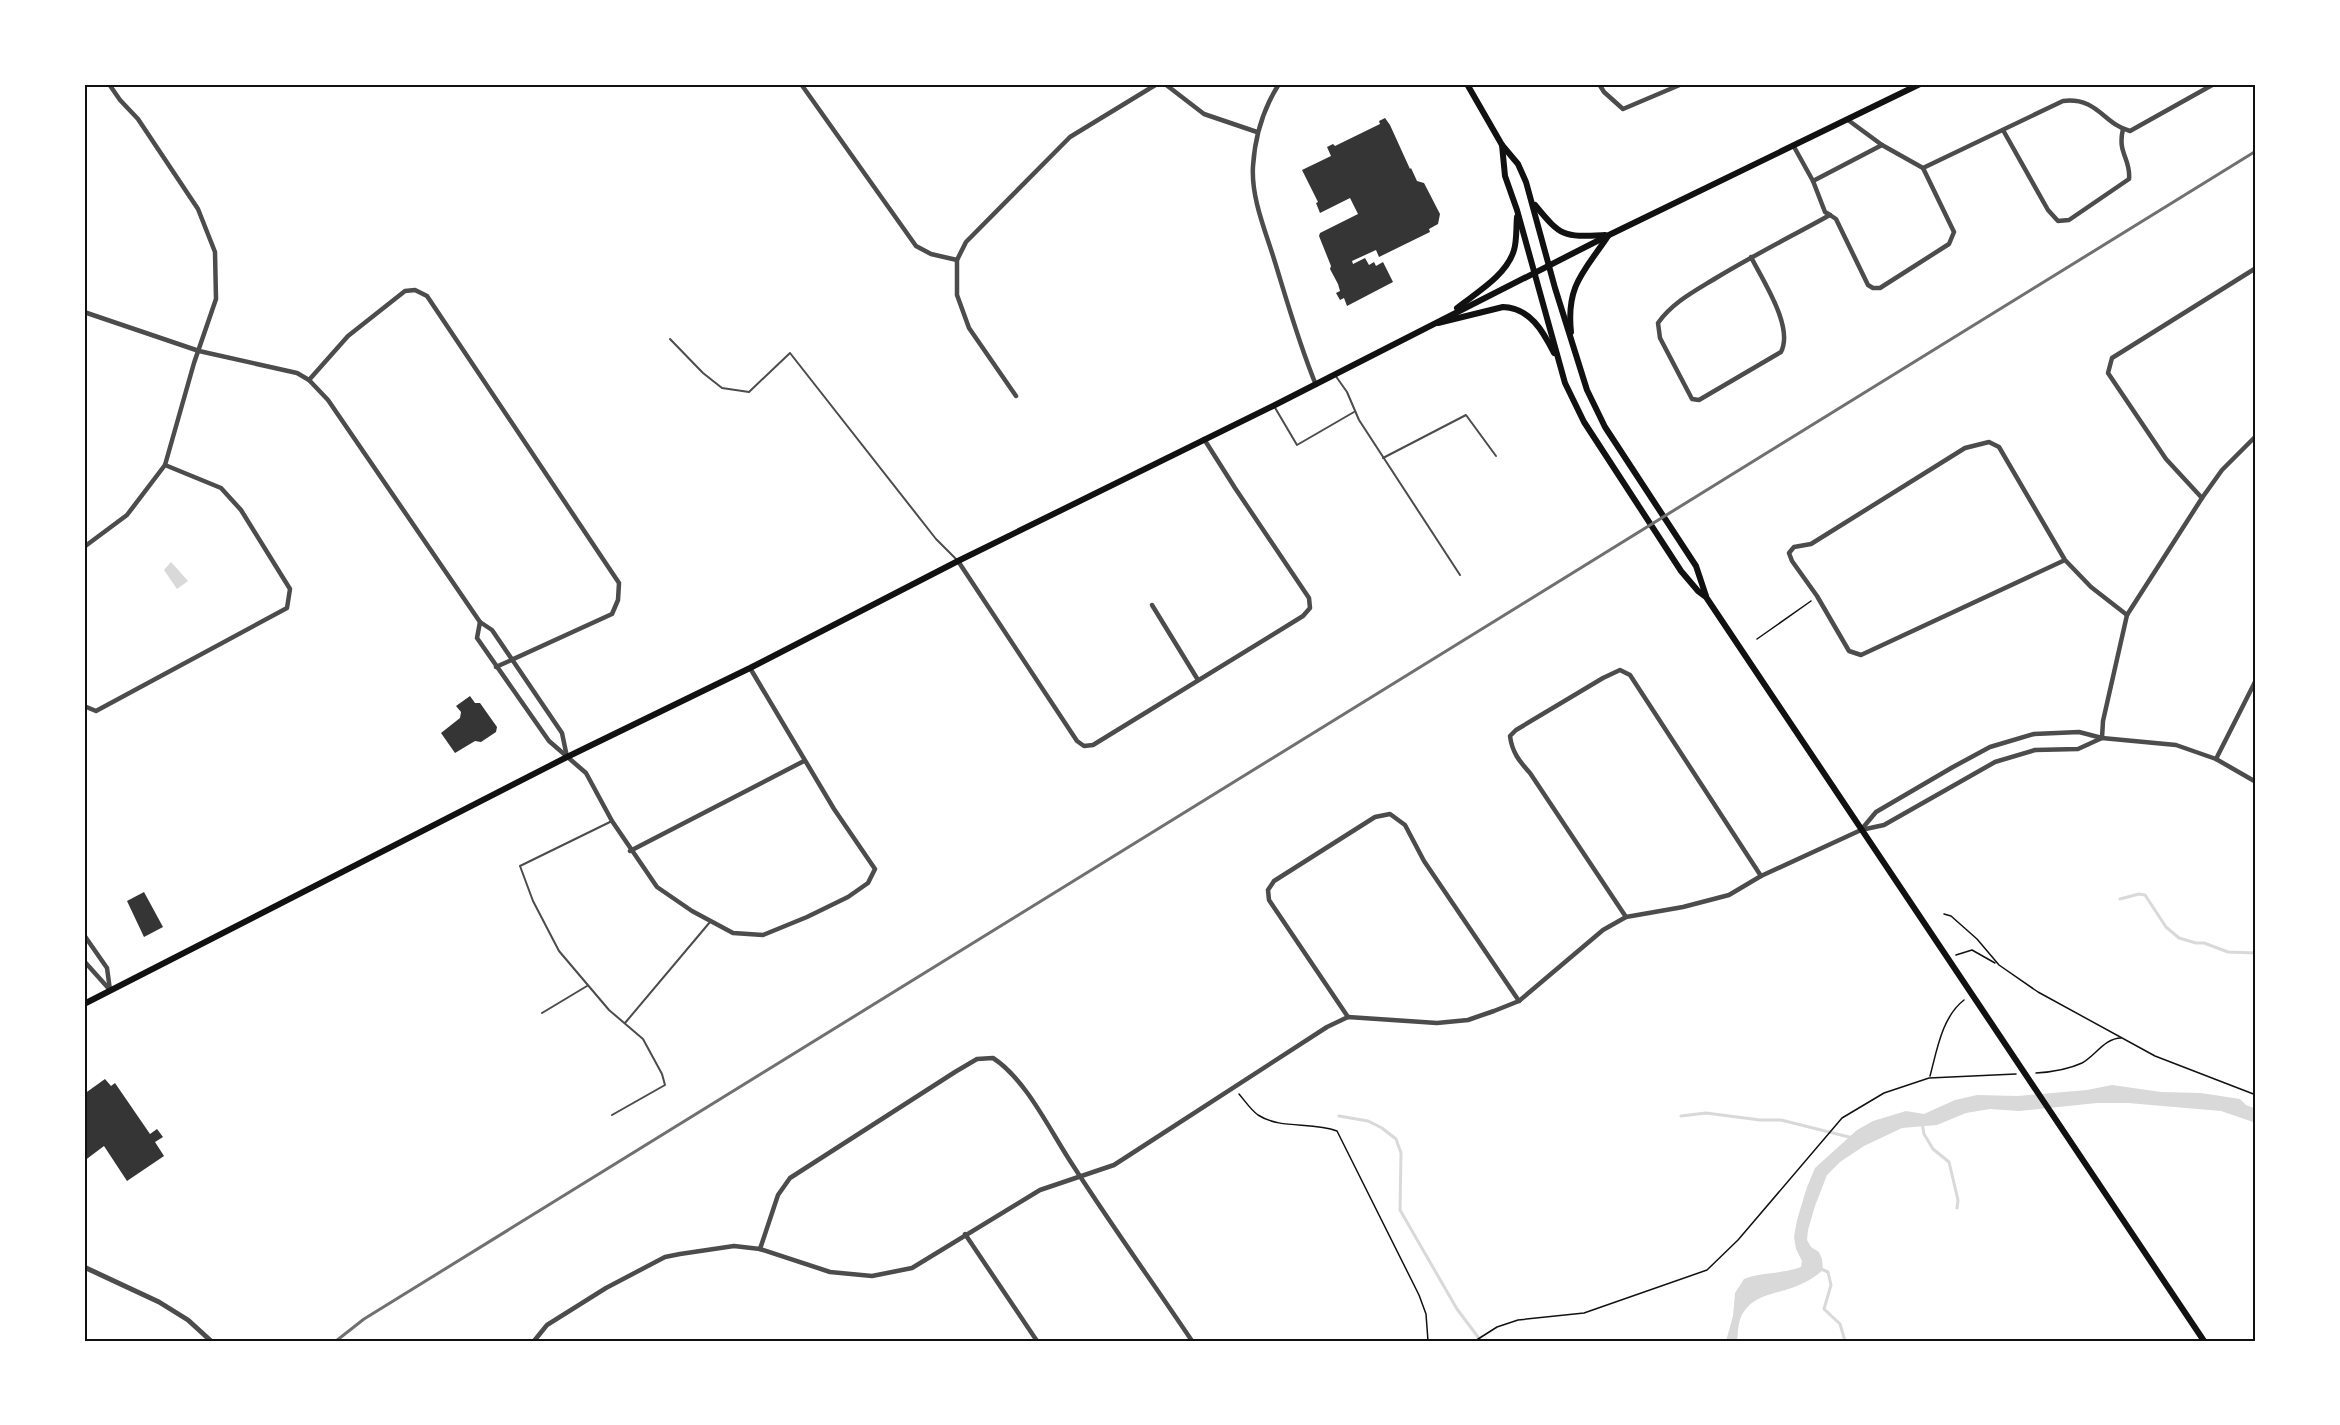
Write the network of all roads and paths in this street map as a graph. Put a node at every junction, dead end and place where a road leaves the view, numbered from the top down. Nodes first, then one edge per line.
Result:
1 (109, 84) edge
2 (801, 84) edge
3 (1157, 84) edge
4 (1165, 84) edge
5 (1279, 84) edge
6 (1467, 84) edge
7 (1599, 84) edge
8 (1683, 84) edge
9 (1920, 84) edge
10 (2214, 84) edge
11 (1848, 120) junction
12 (2003, 129) junction
13 (2123, 129) junction
14 (1257, 132) junction
15 (1502, 145) junction
16 (1793, 145) junction
17 (1882, 146) junction
18 (1923, 168) junction
19 (1813, 181) junction
20 (1533, 202) junction
21 (1517, 210) junction
22 (1830, 216) junction
23 (1609, 235) junction
24 (1751, 257) junction
25 (957, 260) junction
26 (1549, 266) junction
27 (2256, 268) edge
28 (1535, 272) junction
29 (84, 312) edge
30 (1448, 315) junction
31 (1429, 326) junction
32 (670, 339) dead end
33 (1573, 348) junction
34 (198, 351) junction
35 (1560, 363) junction
36 (1335, 375) junction
37 (309, 380) junction
38 (1316, 385) junction
39 (1016, 396) dead end
40 (1274, 406) junction
41 (1354, 412) junction
42 (2256, 436) edge
43 (1204, 439) junction
44 (1496, 456) dead end
45 (1383, 458) junction
46 (165, 465) junction
47 (2202, 498) junction
48 (84, 547) edge
49 (2065, 560) junction
50 (958, 561) junction
51 (1460, 575) dead end
52 (1817, 596) junction
53 (1706, 597) junction
54 (1152, 605) dead end
55 (2127, 615) junction
56 (480, 621) junction
57 (1757, 639) dead end
58 (511, 660) junction
59 (496, 667) junction
60 (750, 668) junction
61 (1198, 680) junction
62 (2256, 680) edge
63 (84, 706) edge
64 (2102, 738) junction
65 (567, 757) junction
66 (2216, 759) junction
67 (804, 761) junction
68 (2256, 782) edge
69 (612, 821) junction
70 (1861, 830) junction
71 (630, 851) junction
72 (1761, 876) junction
73 (1944, 914) dead end
74 (1626, 917) junction
75 (711, 921) junction
76 (84, 935) edge
77 (1948, 958) junction
78 (84, 961) edge
79 (1999, 965) junction
80 (587, 986) junction
81 (110, 990) junction
82 (1972, 994) junction
83 (1519, 1001) junction
84 (84, 1004) edge
85 (542, 1013) dead end
86 (1348, 1017) junction
87 (625, 1023) junction
88 (2121, 1038) junction
89 (2062, 1071) dead end
90 (2006, 1075) dead end
91 (1929, 1078) junction
92 (1240, 1095) dead end
93 (2256, 1095) edge
94 (612, 1115) dead end
95 (1080, 1176) junction
96 (965, 1234) junction
97 (760, 1250) junction
98 (84, 1267) edge
99 (211, 1341) edge
100 (534, 1341) edge
101 (1037, 1341) edge
102 (1192, 1341) edge
103 (1428, 1341) edge
104 (1474, 1341) edge
105 (2204, 1341) edge

1 - 34 street
2 - 25 street
3 - 25 street
4 - 14 street
5 - 14 street
6 - 15 main road
7 - 8 street
9 - 11 main road
10 - 13 street
11 - 16 main road
11 - 17 street
12 - 13 street
12 - 13 street
12 - 18 street
14 - 38 street
15 - 20 main road
15 - 21 main road
16 - 19 street
16 - 23 main road
17 - 18 street
17 - 19 street
18 - 22 street
19 - 22 street
20 - 23 main road
20 - 26 main road
21 - 28 main road
21 - 30 main road
22 - 24 street
23 - 26 main road
23 - 33 main road
24 - 24 street
25 - 39 street
26 - 28 main road
26 - 33 main road
27 - 47 street
28 - 30 main road
28 - 35 main road
29 - 34 street
30 - 31 main road
31 - 35 main road
31 - 36 main road
32 - 50 lane
33 - 53 main road
34 - 37 street
34 - 46 street
35 - 53 main road
36 - 38 main road
36 - 41 lane
37 - 56 street
37 - 58 street
38 - 40 main road
40 - 41 lane
40 - 43 main road
41 - 45 lane
42 - 47 street
43 - 50 main road
43 - 61 street
44 - 45 lane
45 - 51 lane
46 - 48 street
46 - 63 street
47 - 55 street
49 - 52 street
49 - 52 street
49 - 55 street
50 - 60 main road
50 - 61 street
52 - 57 path
53 - 70 main road
54 - 61 street
55 - 64 street
56 - 58 street
56 - 59 street
58 - 59 street
58 - 65 street
59 - 65 street
60 - 65 main road
60 - 67 street
62 - 66 street
64 - 66 street
64 - 70 street
64 - 70 street
65 - 69 street
65 - 81 main road
66 - 68 street
67 - 71 street
67 - 75 street
69 - 71 street
69 - 80 lane
70 - 72 street
70 - 77 main road
71 - 75 street
72 - 74 street
72 - 74 street
73 - 79 path
74 - 83 street
75 - 87 lane
76 - 81 street
77 - 79 path
77 - 82 main road
78 - 81 street
79 - 88 path
80 - 85 lane
80 - 87 lane
81 - 84 main road
82 - 91 path
82 - 105 main road
83 - 86 street
83 - 86 street
86 - 95 street
87 - 94 lane
88 - 89 path
88 - 93 path
90 - 91 path
91 - 104 path
92 - 103 path
95 - 96 street
95 - 97 street
95 - 102 street
96 - 97 street
96 - 101 street
97 - 100 street
98 - 99 street

